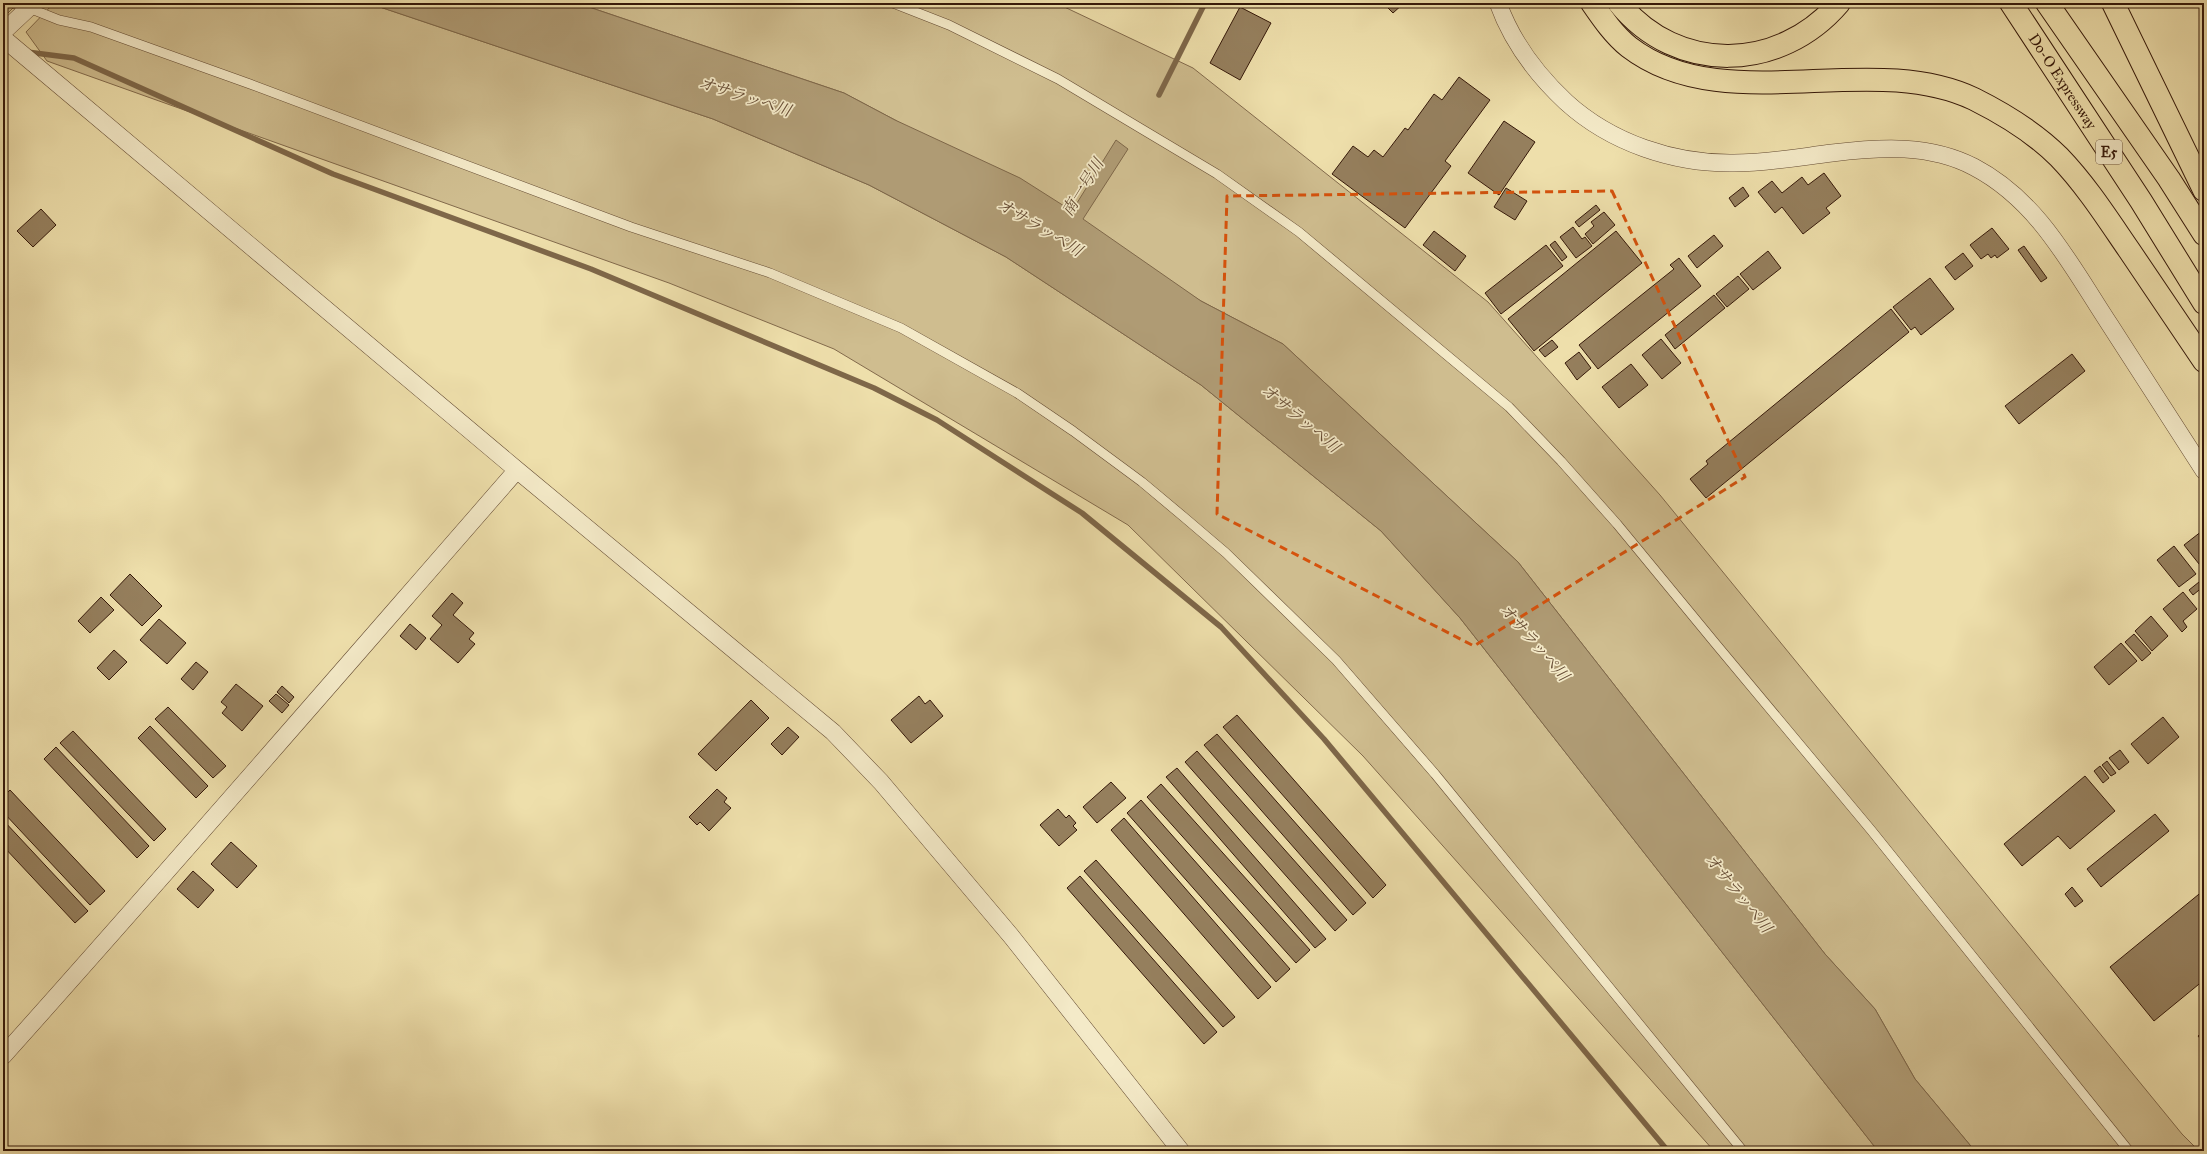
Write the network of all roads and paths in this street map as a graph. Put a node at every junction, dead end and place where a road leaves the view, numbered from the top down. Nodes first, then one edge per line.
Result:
1 (12, 3) edge
2 (893, 3) edge
3 (1498, 3) edge
4 (1592, 3) edge
5 (1619, 3) edge
6 (1839, 3) edge
7 (2011, 3) edge
8 (2048, 3) edge
9 (2113, 3) edge
10 (32, 5) edge
11 (3, 32) edge
12 (3, 38) edge
13 (2204, 190) edge
14 (2204, 234) edge
15 (2204, 303) edge
16 (2204, 361) edge
17 (517, 470) junction
18 (2204, 471) edge
19 (3, 1056) edge
20 (1181, 1151) edge
21 (1743, 1151) edge
22 (2129, 1151) edge

1 - 10 lane
2 - 22 lane
3 - 18 street
4 - 16 highway
5 - 6 highway
7 - 15 highway, Do-O Expressway / E5
8 - 14 highway, Do-O Expressway / E5
9 - 13 highway
10 - 11 street
10 - 21 lane
12 - 17 street
17 - 19 street
17 - 20 street

